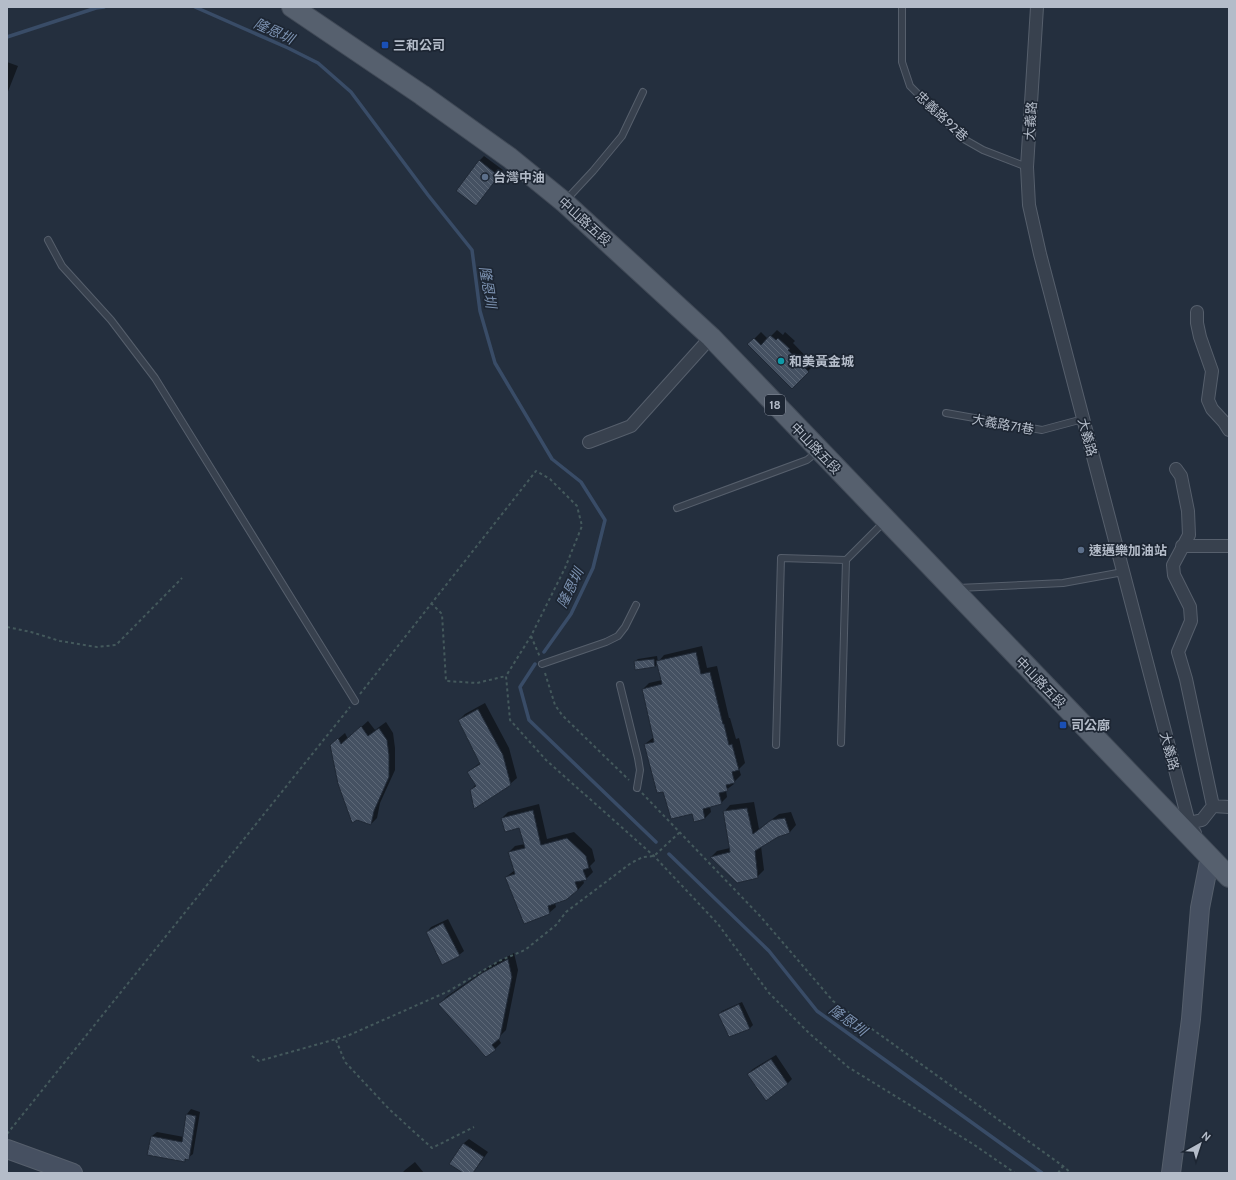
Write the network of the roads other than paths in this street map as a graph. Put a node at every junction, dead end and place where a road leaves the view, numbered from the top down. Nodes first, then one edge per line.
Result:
1 (292, 7) edge
2 (902, 7) edge
3 (1037, 7) edge
4 (643, 92) dead end
5 (1027, 167) junction
6 (564, 202) junction
7 (48, 240) dead end
8 (1197, 312) dead end
9 (711, 337) junction
10 (946, 413) dead end
11 (1083, 419) junction
12 (1229, 430) edge
13 (589, 442) dead end
14 (819, 450) junction
15 (1176, 469) dead end
16 (678, 508) dead end
17 (886, 521) junction
18 (1182, 546) junction
19 (1229, 546) edge
20 (846, 560) junction
21 (1123, 572) junction
22 (951, 588) junction
23 (636, 605) dead end
24 (542, 664) road end
25 (620, 685) dead end
26 (355, 701) road end
27 (841, 743) dead end
28 (776, 745) dead end
29 (637, 788) road end
30 (1213, 806) junction
31 (1229, 807) edge
32 (1189, 823) junction
33 (1210, 857) junction
34 (1229, 877) edge
35 (7, 1149) edge
36 (73, 1173) edge
37 (1171, 1173) edge

1 - 6 main road, 中山路五段 / 18
2 - 5 lane, 忠義路92巷
3 - 5 street, 大義路
4 - 6 lane
5 - 11 street, 大義路
6 - 9 main road, 中山路五段 / 18
7 - 26 lane
8 - 12 street
9 - 13 street
9 - 14 main road, 中山路五段 / 18
10 - 11 lane, 大義路71巷
11 - 21 street, 大義路
14 - 16 lane
14 - 17 main road, 中山路五段 / 18
15 - 18 street
17 - 20 lane
17 - 22 main road, 中山路五段 / 18
18 - 19 street
18 - 30 street
20 - 27 lane
20 - 28 lane
21 - 22 lane
21 - 32 street, 大義路
22 - 33 main road, 中山路五段 / 18
23 - 24 lane
25 - 29 lane
30 - 31 street
30 - 32 street
32 - 33 street, 大義路
33 - 34 main road, 18
33 - 37 street
35 - 36 street

